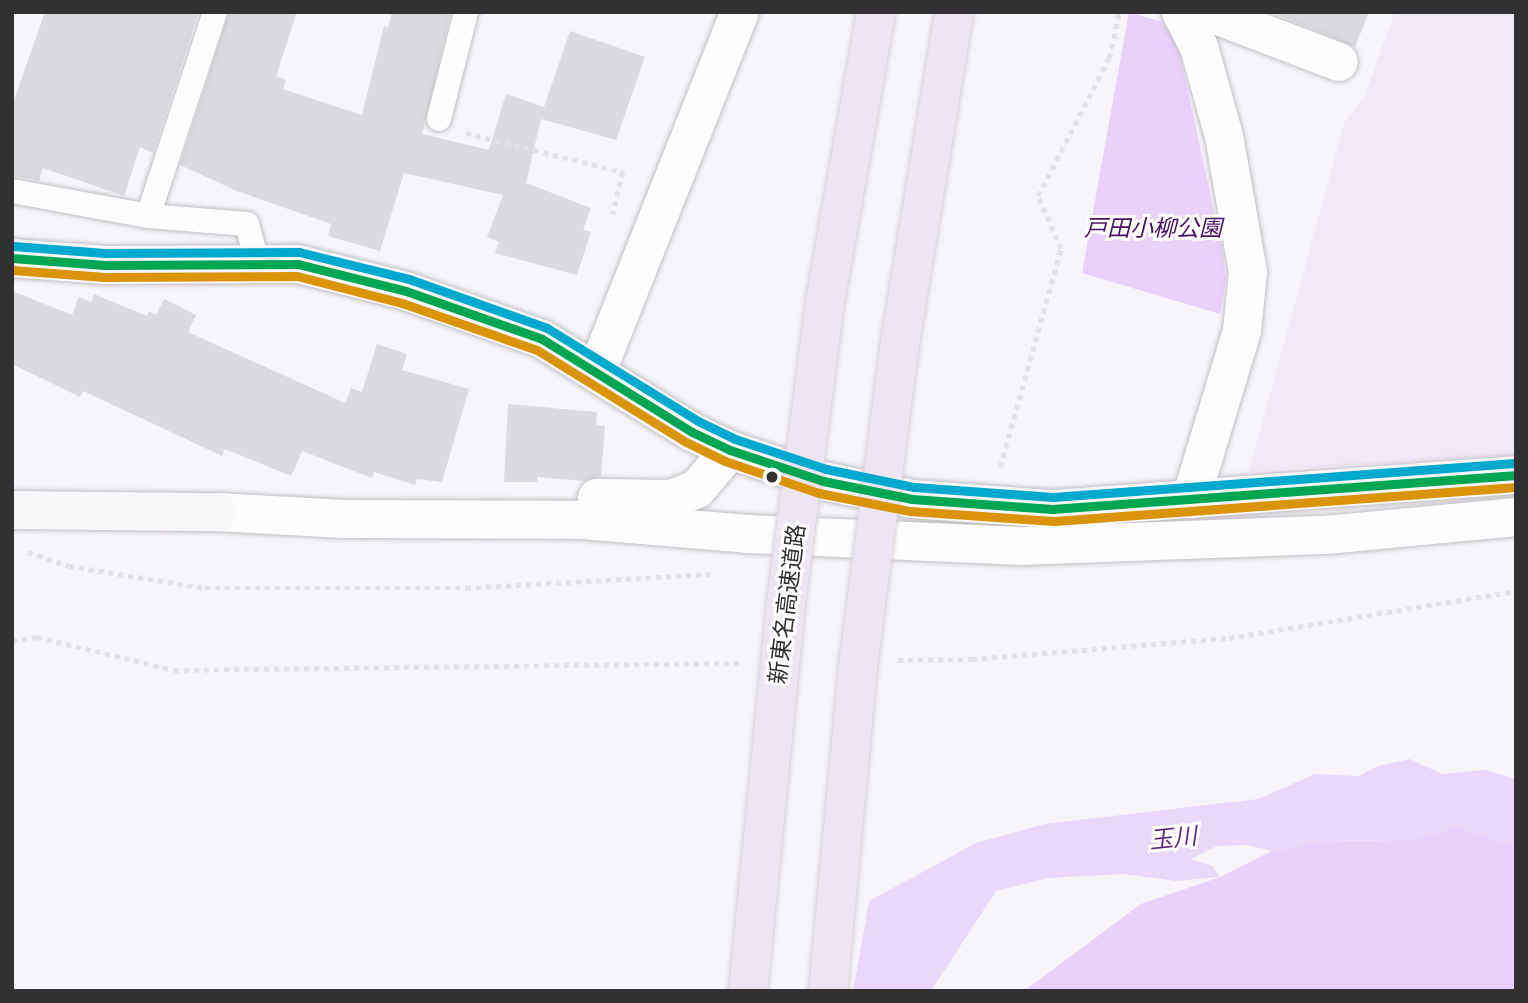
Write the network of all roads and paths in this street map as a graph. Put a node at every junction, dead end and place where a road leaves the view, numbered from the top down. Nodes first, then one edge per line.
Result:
1 (215, 12) edge
2 (466, 12) edge
3 (740, 12) edge
4 (876, 12) edge
5 (954, 12) edge
6 (1119, 12) edge
7 (1181, 12) edge
8 (1208, 12) edge
9 (1339, 62) dead end
10 (439, 118) joint
11 (12, 191) edge
12 (148, 216) junction
13 (612, 220) dead end
14 (12, 258) edge
15 (257, 261) junction
16 (597, 372) junction
17 (730, 450) junction
18 (1516, 475) edge
19 (997, 479) dead end
20 (1191, 499) junction
21 (12, 510) edge
22 (217, 512) junction
23 (1516, 517) edge
24 (748, 991) edge
25 (828, 991) edge

1 - 12 lane
2 - 10 lane
3 - 16 street
4 - 24 highway, 新東名高速道路, bridge
5 - 25 highway, bridge
6 - 19 path
7 - 20 street
8 - 9 street
10 - 13 path
11 - 12 lane
12 - 15 lane
14 - 15 street
15 - 16 street
16 - 17 street
17 - 20 street
17 - 22 street
18 - 20 street
21 - 22 street
22 - 23 street

